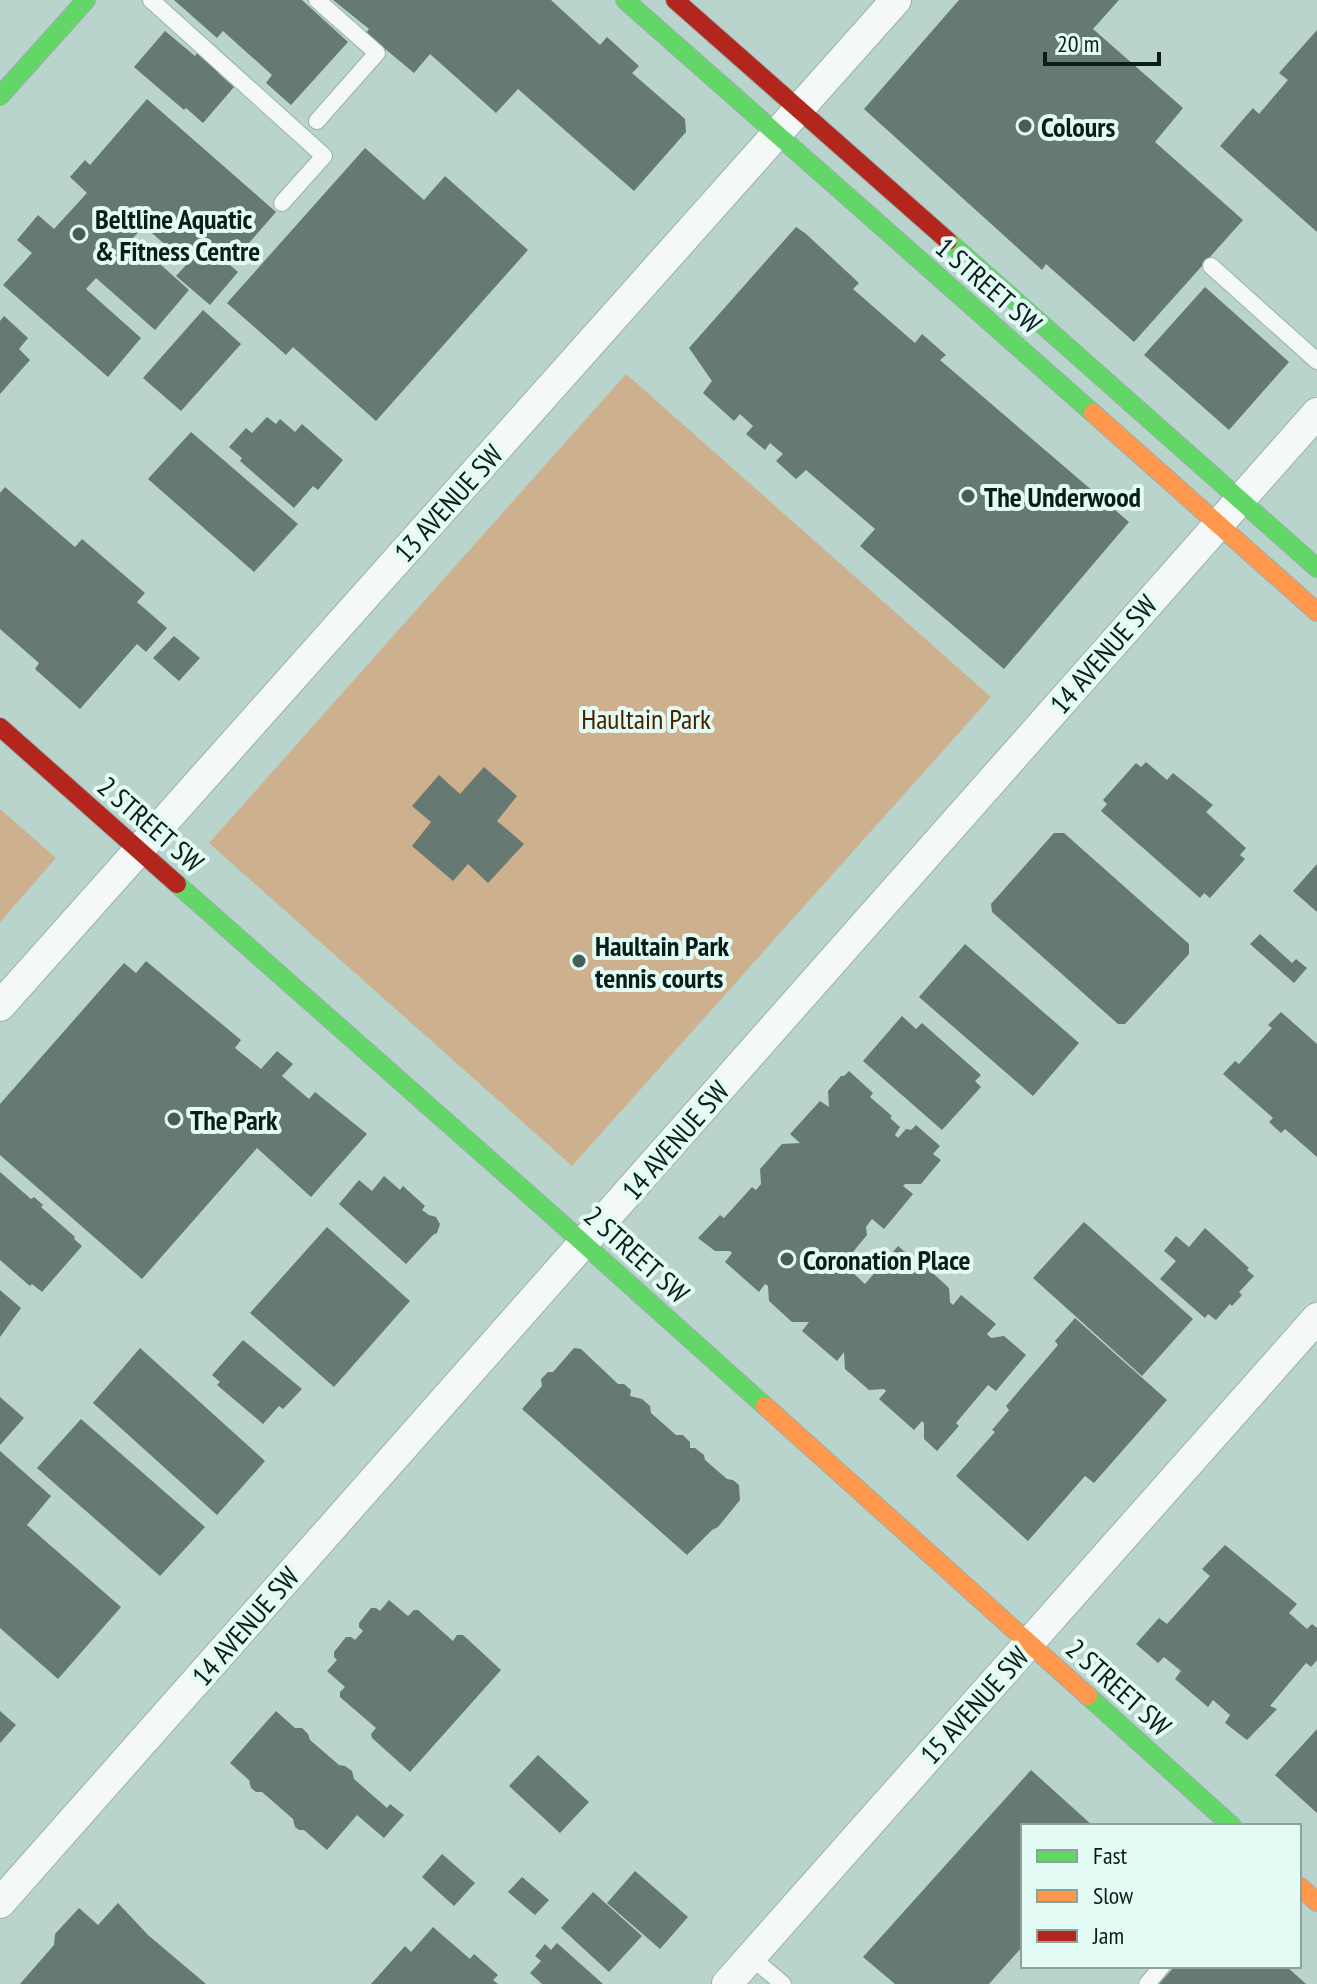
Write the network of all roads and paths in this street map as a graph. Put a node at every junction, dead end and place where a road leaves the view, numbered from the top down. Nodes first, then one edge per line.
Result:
1 (86, 0) edge
2 (151, 0) edge
3 (317, 0) edge
4 (625, 0) edge
5 (675, 0) edge
6 (896, 0) edge
7 (0, 96) edge
8 (798, 110) junction
9 (317, 121) dead end
10 (777, 135) junction
11 (282, 203) dead end
12 (1211, 266) dead end
13 (1317, 361) edge
14 (1317, 413) edge
15 (1240, 500) junction
16 (1219, 523) junction
17 (1317, 568) edge
18 (1317, 612) edge
19 (0, 727) edge
20 (138, 851) junction
21 (0, 1006) edge
22 (584, 1244) junction
23 (1317, 1318) edge
24 (1028, 1644) junction
25 (1230, 1824) edge
26 (1301, 1888) edge
27 (1317, 1902) edge
28 (0, 1903) edge
29 (751, 1957) junction
30 (1160, 1968) edge
31 (727, 1984) edge
32 (783, 1984) edge
33 (1147, 1984) edge

1 - 7 street
2 - 11 lane
3 - 9 lane
4 - 10 street, 1 STREET SW
5 - 8 street, 1 STREET SW
6 - 8 street, 13 AVENUE SW
8 - 10 street, 13 AVENUE SW
8 - 15 street, 1 STREET SW
10 - 16 street, 1 STREET SW
10 - 20 street, 13 AVENUE SW
12 - 13 lane
14 - 15 street, 14 AVENUE SW
15 - 16 street, 14 AVENUE SW
15 - 17 street, 1 STREET SW
16 - 18 street, 1 STREET SW
16 - 22 street, 14 AVENUE SW
19 - 20 street, 2 STREET SW
20 - 21 street, 13 AVENUE SW
20 - 22 street, 2 STREET SW
22 - 24 street, 2 STREET SW
22 - 28 street, 14 AVENUE SW
23 - 24 street, 15 AVENUE SW
24 - 25 street, 2 STREET SW
24 - 29 street, 15 AVENUE SW
26 - 27 street
29 - 31 street, 15 AVENUE SW
29 - 32 lane
30 - 33 lane

